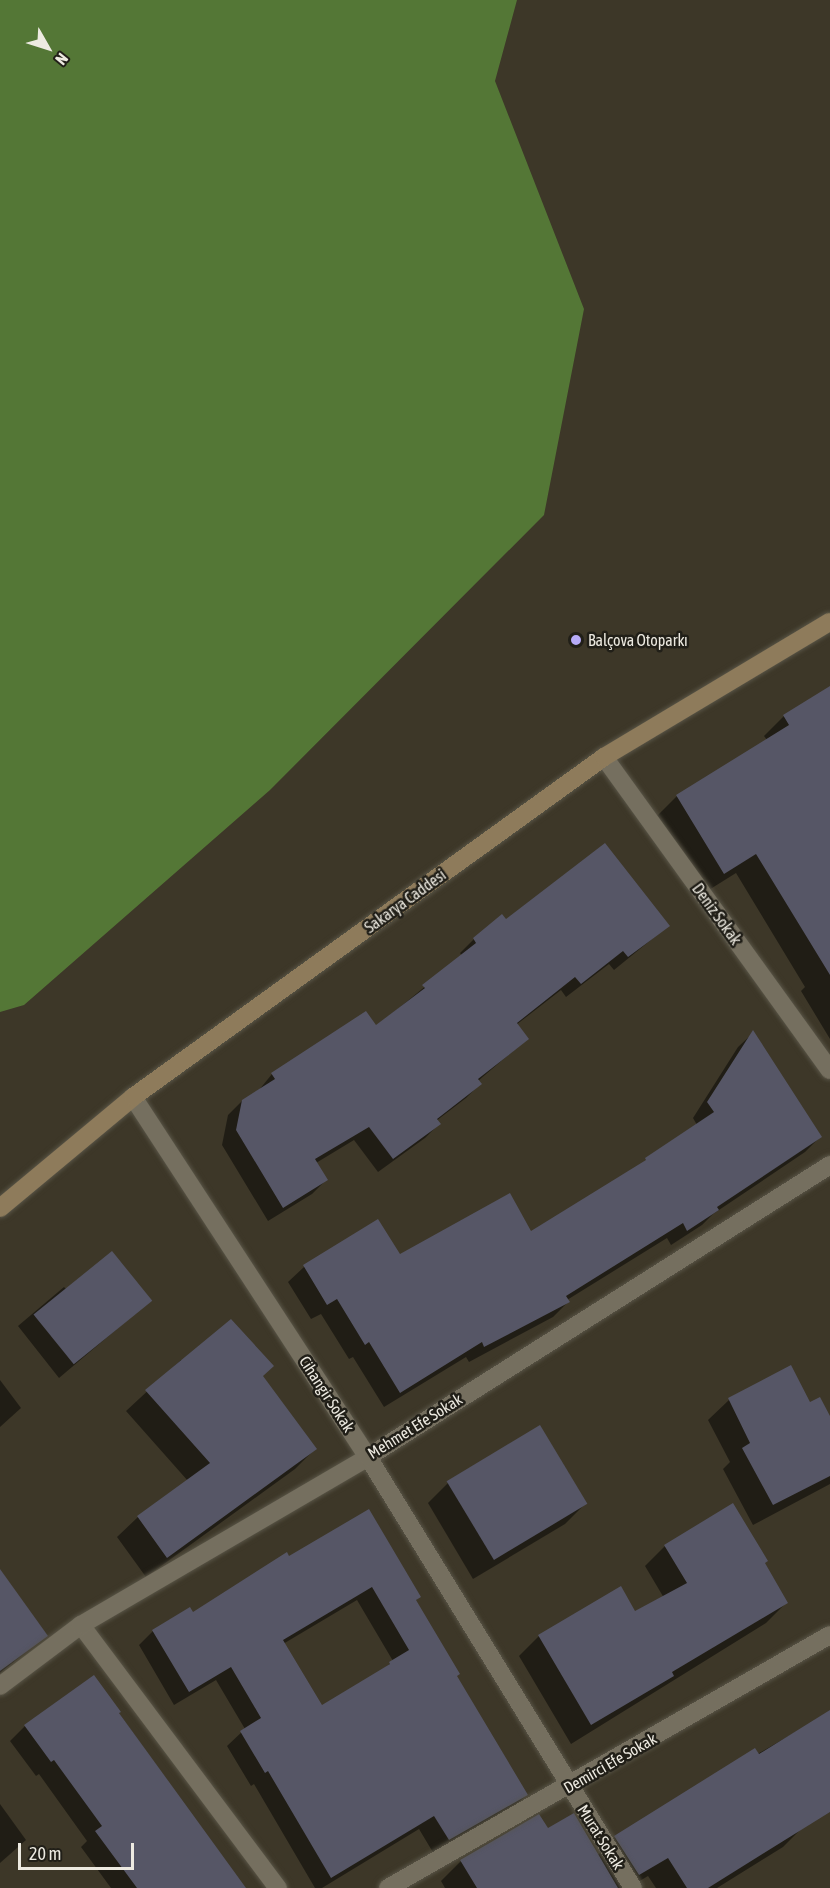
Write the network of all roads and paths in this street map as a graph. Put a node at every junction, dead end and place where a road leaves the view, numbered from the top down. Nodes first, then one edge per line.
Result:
1 (830, 622) edge
2 (604, 757) junction
3 (830, 1070) edge
4 (133, 1097) junction
5 (830, 1165) edge
6 (0, 1208) edge
7 (368, 1456) junction
8 (81, 1625) junction
9 (830, 1635) edge
10 (0, 1686) edge
11 (570, 1786) junction
12 (278, 1888) edge
13 (388, 1888) edge
14 (633, 1888) edge

1 - 2 main road, Sakarya Caddesi
2 - 3 street, Deniz Sokak
2 - 4 main road, Sakarya Caddesi
4 - 6 main road, Sakarya Caddesi
4 - 7 street, Cihangir Sokak
5 - 7 street, Mehmet Efe Sokak
7 - 8 street, Mehmet Efe Sokak
7 - 11 street, Cihangir Sokak
8 - 10 street, Mehmet Efe Sokak
8 - 12 street
9 - 11 street, Demirci Efe Sokak
11 - 13 street, Demirci Efe Sokak
11 - 14 street, Murat Sokak

